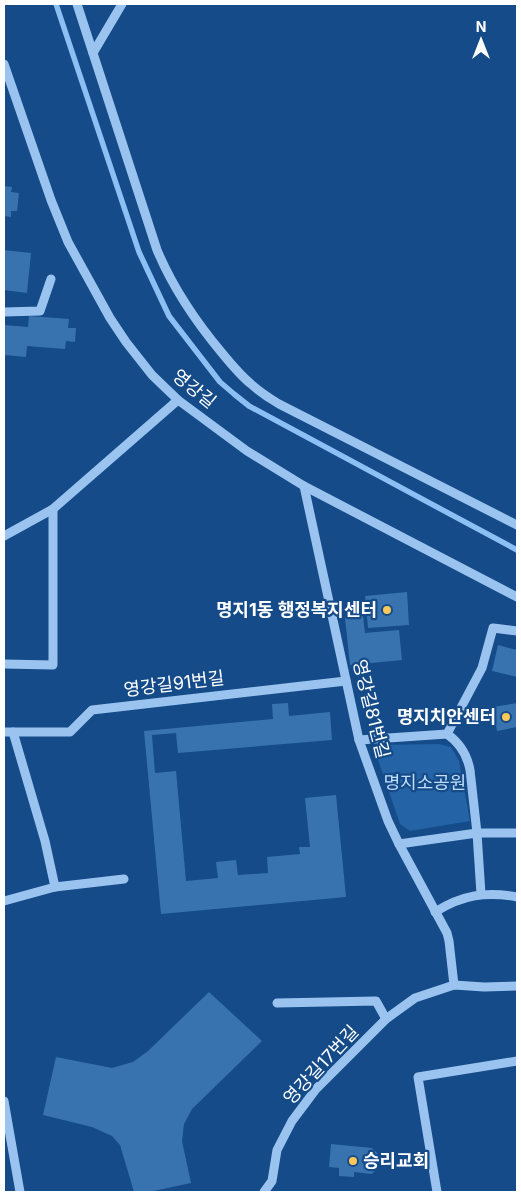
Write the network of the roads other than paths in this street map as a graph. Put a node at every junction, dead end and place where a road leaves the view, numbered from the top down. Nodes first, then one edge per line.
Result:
1 (77, 4) edge
2 (122, 4) edge
3 (93, 53) junction
4 (4, 67) edge
5 (51, 279) dead end
6 (4, 312) edge
7 (178, 400) junction
8 (304, 486) junction
9 (54, 509) junction
10 (517, 525) edge
11 (4, 536) edge
12 (517, 598) edge
13 (517, 631) edge
14 (4, 664) edge
15 (346, 680) junction
16 (8, 732) edge
17 (447, 734) junction
18 (359, 740) junction
19 (477, 833) junction
20 (517, 833) edge
21 (399, 844) junction
22 (124, 879) dead end
23 (55, 887) junction
24 (481, 894) junction
25 (517, 897) edge
26 (4, 901) edge
27 (435, 912) junction
28 (454, 985) junction
29 (517, 986) edge
30 (277, 1003) dead end
31 (386, 1019) junction
32 (517, 1061) edge
33 (4, 1101) edge
34 (20, 1192) edge
35 (264, 1192) edge
36 (437, 1192) edge

1 - 3 street
2 - 3 street
3 - 10 street
4 - 7 street, 영강길
5 - 6 street
7 - 8 street, 영강길
7 - 9 street
8 - 12 street, 영강길
8 - 15 street, 영강길81번길
9 - 11 street
9 - 14 street
13 - 17 street
15 - 16 street, 영강길91번길
15 - 18 street, 영강길81번길
16 - 23 street, 영강길91번길
17 - 18 street
17 - 19 street
18 - 21 street, 영강길81번길
19 - 20 street
19 - 21 street
19 - 24 street
21 - 27 street, 영강길81번길
22 - 23 street
23 - 26 street
24 - 25 street
24 - 27 street
27 - 28 street, 영강길81번길
28 - 29 street, 영강길17번길
28 - 31 street, 영강길17번길
30 - 31 street, 영강길17번길
31 - 35 street, 영강길17번길
32 - 36 street
33 - 34 street

